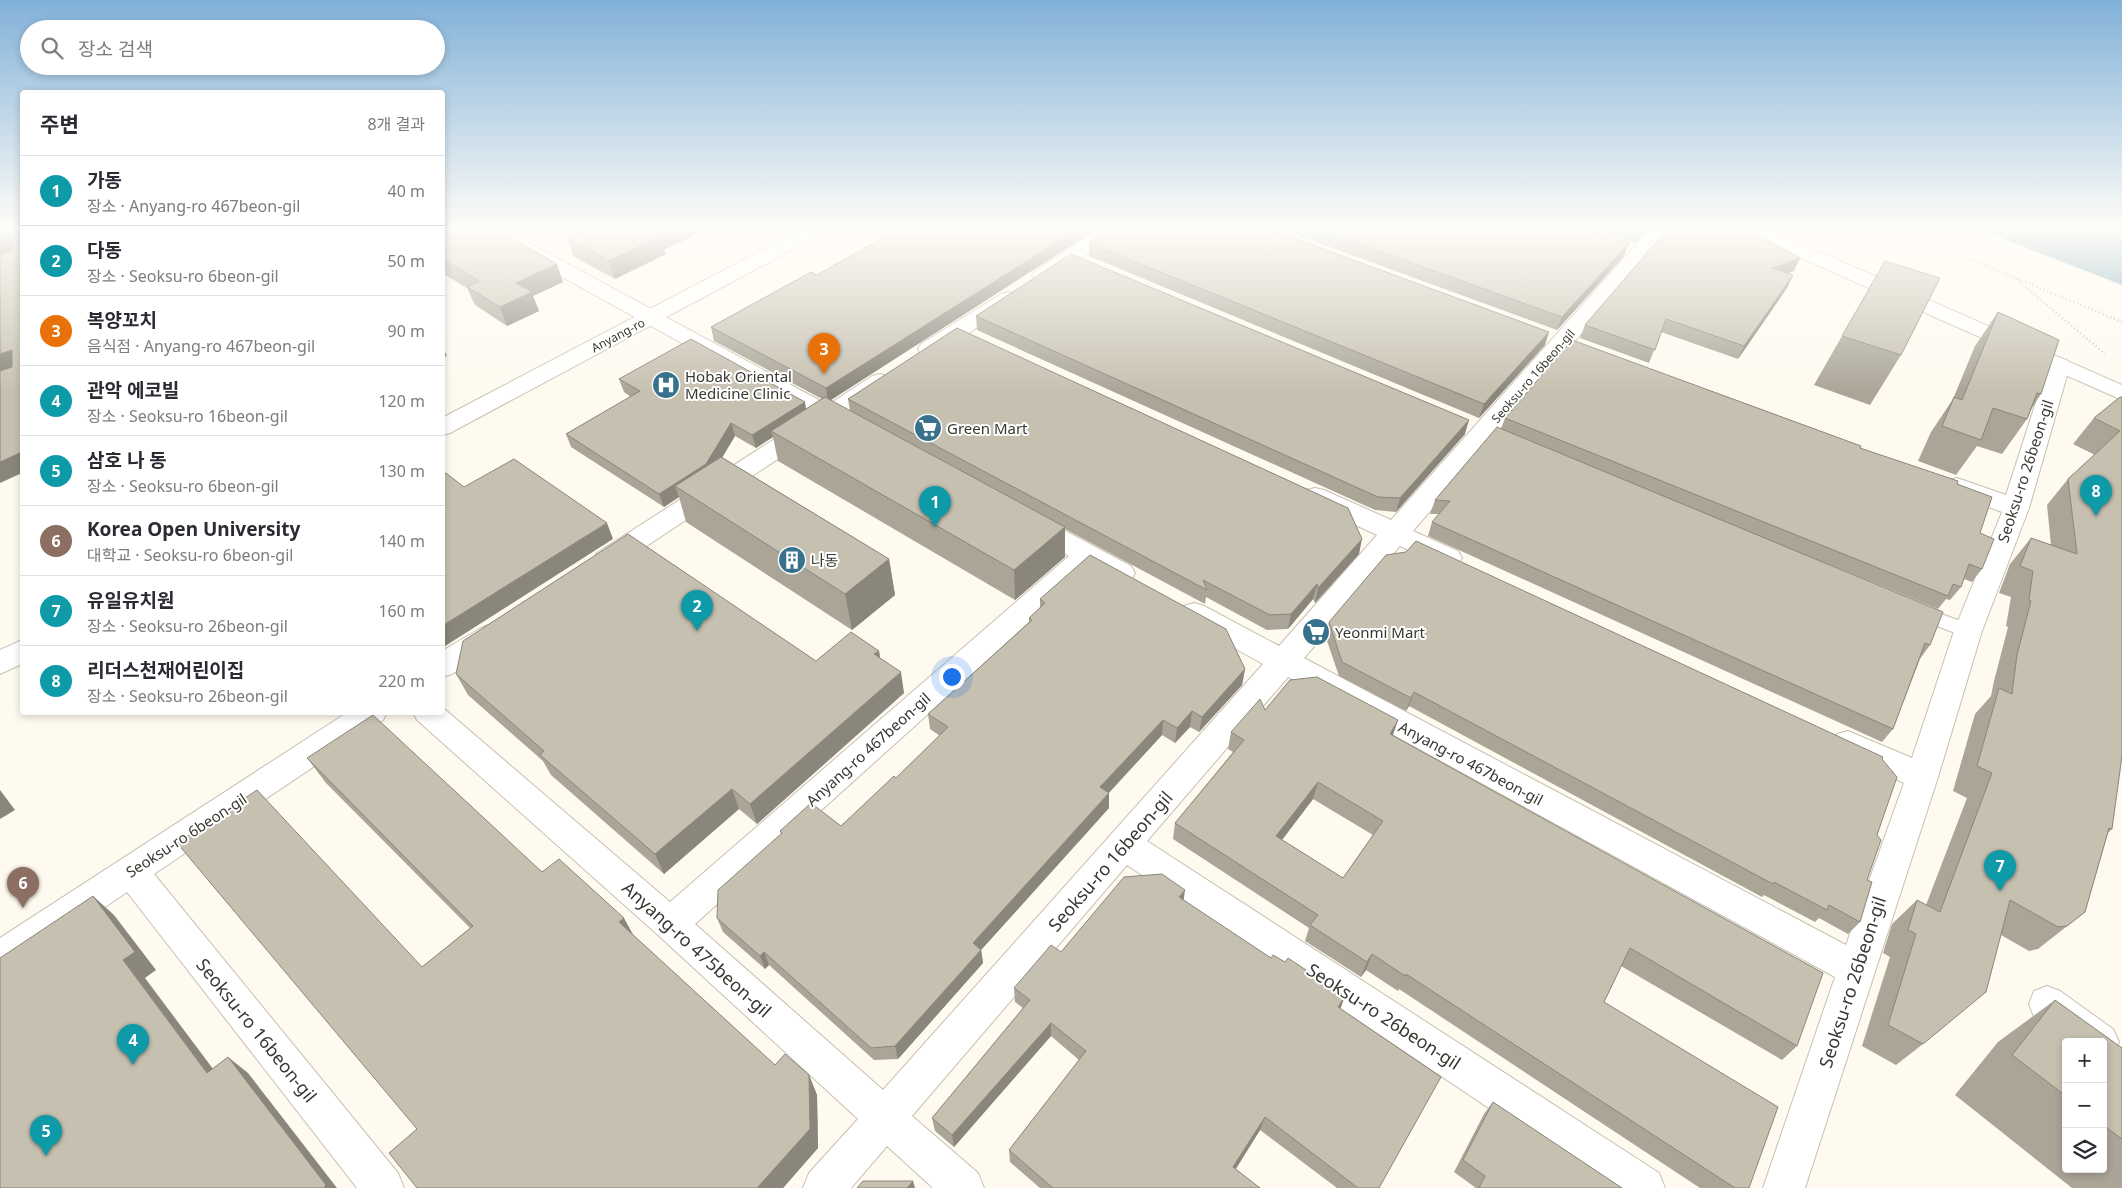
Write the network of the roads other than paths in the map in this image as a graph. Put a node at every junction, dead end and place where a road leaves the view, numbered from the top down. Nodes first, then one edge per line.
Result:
1 (588, 282) edge
2 (716, 282) edge
3 (1032, 282) edge
4 (1606, 282) edge
5 (1872, 282) edge
6 (651, 317) junction
7 (957, 331) junction
8 (984, 344) edge
9 (2059, 365) junction
10 (2122, 394) edge
11 (829, 415) junction
12 (445, 426) edge
13 (864, 433) edge
14 (1933, 478) edge
15 (1297, 488) edge
16 (2016, 508) junction
17 (1010, 512) edge
18 (1395, 533) junction
19 (1088, 554) junction
20 (590, 570) edge
21 (1476, 570) edge
22 (1147, 587) edge
23 (1173, 601) edge
24 (1904, 605) edge
25 (508, 624) edge
26 (1968, 631) junction
27 (20, 652) edge
28 (1283, 662) junction
29 (0, 663) edge
30 (445, 664) edge
31 (367, 715) edge
32 (431, 715) edge
33 (1824, 732) edge
34 (1922, 777) junction
35 (1124, 844) junction
36 (130, 871) junction
37 (670, 924) junction
38 (0, 958) edge
39 (1856, 968) junction
40 (2047, 1004) dead end
41 (2095, 1038) edge
42 (2107, 1046) edge
43 (2122, 1057) edge
44 (886, 1119) junction
45 (383, 1188) edge
46 (824, 1188) edge
47 (963, 1188) edge
48 (1644, 1188) edge
49 (1784, 1188) edge

1 - 6 street
2 - 6 street, Anyang-ro
3 - 7 street
4 - 18 street, Seoksu-ro 16beon-gil
5 - 9 street
6 - 11 street
6 - 12 street, Anyang-ro
7 - 8 street
7 - 11 street
9 - 10 street
9 - 16 street, Seoksu-ro 26beon-gil
11 - 13 street
11 - 20 street
14 - 16 street
15 - 18 street
16 - 26 street, Seoksu-ro 26beon-gil
17 - 19 street
18 - 21 street
18 - 28 street, Seoksu-ro 16beon-gil
19 - 22 street
19 - 37 street, Anyang-ro 467beon-gil
23 - 28 street, Anyang-ro 467beon-gil
24 - 26 lane
25 - 30 street
26 - 34 street, Seoksu-ro 26beon-gil
27 - 29 street
28 - 35 street, Seoksu-ro 16beon-gil
28 - 39 street, Anyang-ro 467beon-gil
31 - 36 street, Seoksu-ro 6beon-gil
32 - 37 street, Anyang-ro 475beon-gil
33 - 34 street
34 - 39 street, Seoksu-ro 26beon-gil
35 - 44 street, Seoksu-ro 16beon-gil
35 - 48 street, Seoksu-ro 26beon-gil
36 - 38 street, Seoksu-ro 6beon-gil
36 - 45 street, Seoksu-ro 16beon-gil
37 - 44 street, Anyang-ro 475beon-gil
39 - 49 street, Seoksu-ro 26beon-gil
40 - 41 street
42 - 43 street
44 - 46 street, Seoksu-ro 16beon-gil
44 - 47 street, Anyang-ro 475beon-gil

